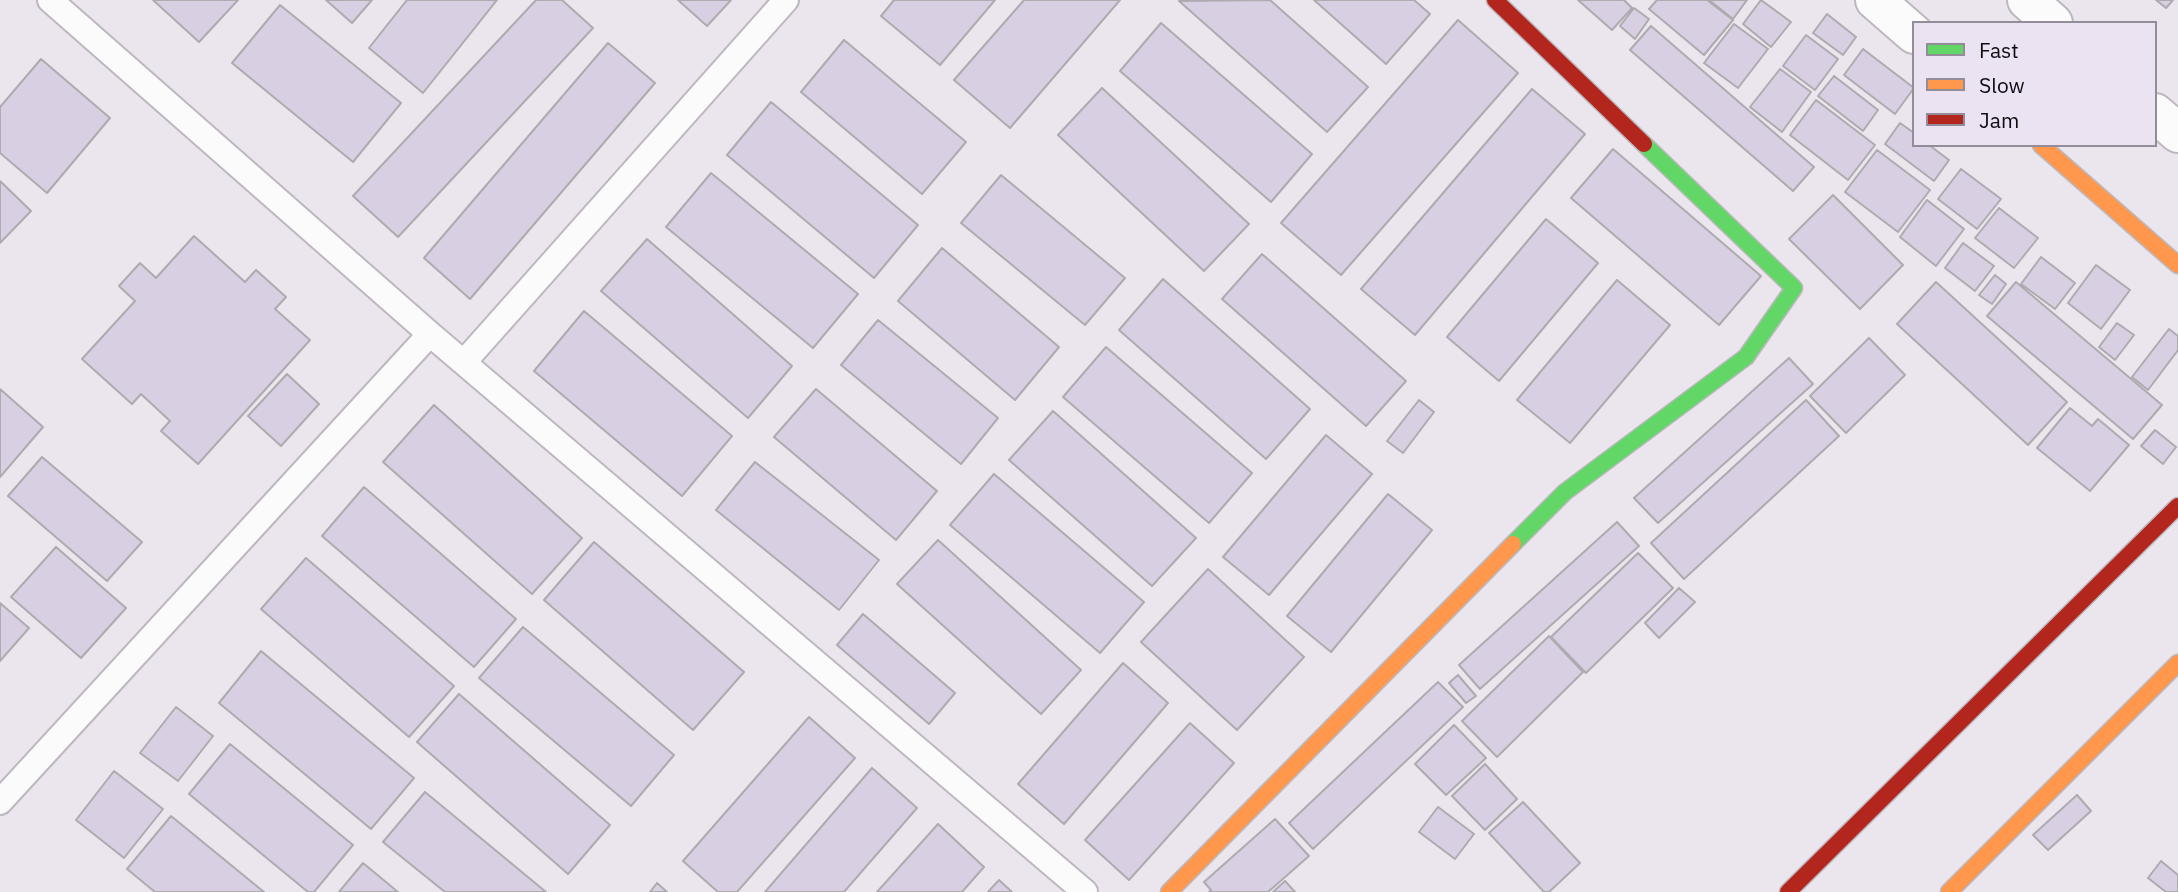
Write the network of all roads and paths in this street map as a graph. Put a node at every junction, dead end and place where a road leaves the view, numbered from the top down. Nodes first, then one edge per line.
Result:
1 (50, 0) edge
2 (786, 0) edge
3 (1494, 0) edge
4 (1875, 0) edge
5 (2027, 0) edge
6 (2051, 21) edge
7 (1912, 32) edge
8 (2157, 115) edge
9 (2178, 133) edge
10 (2043, 147) edge
11 (2178, 265) edge
12 (430, 334) junction
13 (464, 362) junction
14 (2178, 506) edge
15 (2178, 663) edge
16 (0, 802) edge
17 (1085, 892) edge
18 (1169, 892) edge
19 (1788, 892) edge
20 (1949, 892) edge

1 - 12 lane
2 - 13 lane
3 - 18 street
4 - 7 street
5 - 6 street
8 - 9 street
10 - 11 street
12 - 13 lane
12 - 16 lane
13 - 17 lane
14 - 19 street
15 - 20 street

